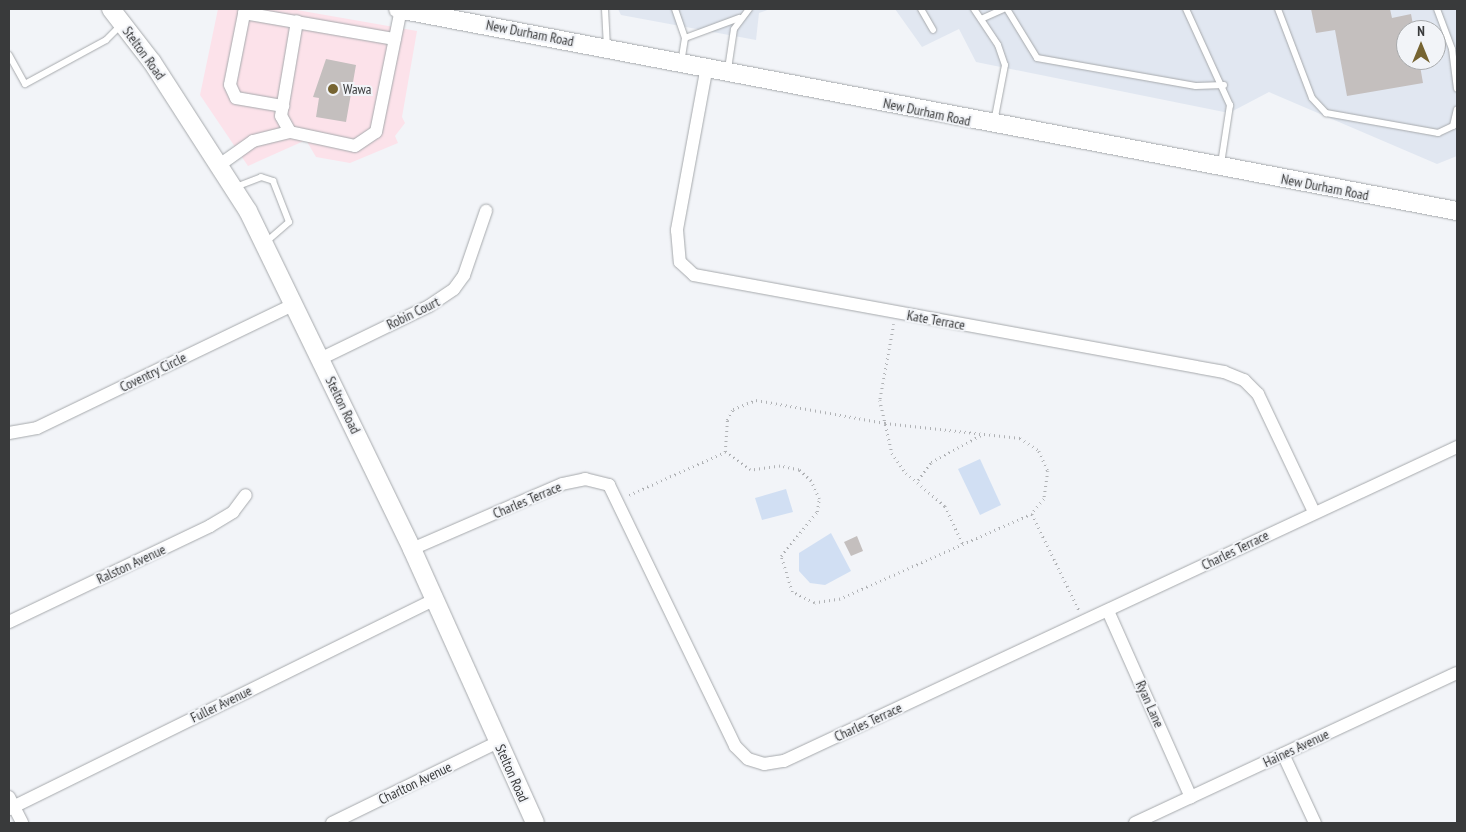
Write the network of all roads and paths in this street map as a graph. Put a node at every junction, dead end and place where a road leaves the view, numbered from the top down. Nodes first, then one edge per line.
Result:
1 (400, 9) edge
2 (605, 9) edge
3 (674, 9) edge
4 (749, 9) edge
5 (921, 9) edge
6 (974, 9) edge
7 (1005, 9) edge
8 (1186, 9) edge
9 (1278, 9) edge
10 (1437, 9) edge
11 (244, 11) edge
12 (116, 14) edge
13 (740, 18) junction
14 (981, 19) junction
15 (297, 21) junction
16 (933, 30) dead end
17 (685, 38) junction
18 (395, 39) junction
19 (607, 48) junction
20 (9, 55) edge
21 (681, 62) junction
22 (706, 66) junction
23 (728, 71) junction
24 (1224, 85) junction
25 (1457, 89) edge
26 (283, 106) junction
27 (1457, 109) edge
28 (993, 125) junction
29 (290, 132) junction
30 (218, 166) junction
31 (1220, 167) junction
32 (233, 188) junction
33 (486, 211) dead end
34 (1457, 211) edge
35 (264, 244) junction
36 (296, 304) junction
37 (896, 313) junction
38 (320, 359) junction
39 (885, 423) junction
40 (9, 433) edge
41 (985, 433) junction
42 (1457, 447) edge
43 (725, 452) junction
44 (918, 480) junction
45 (246, 495) dead end
46 (618, 500) junction
47 (1314, 512) junction
48 (1032, 514) junction
49 (963, 544) junction
50 (412, 549) junction
51 (434, 600) junction
52 (1108, 611) junction
53 (9, 622) edge
54 (1085, 622) junction
55 (1457, 673) edge
56 (498, 742) junction
57 (1283, 754) junction
58 (1191, 797) junction
59 (10, 804) edge
60 (22, 823) edge
61 (332, 823) edge
62 (535, 823) edge
63 (1135, 823) edge
64 (1315, 823) edge

1 - 18 street
1 - 19 main road, New Durham Road
2 - 19 lane
3 - 17 lane
4 - 13 lane
5 - 16 lane
6 - 14 lane
7 - 14 lane
7 - 24 lane
8 - 24 lane
9 - 27 lane
10 - 25 lane
11 - 15 street
11 - 26 street
12 - 20 lane
12 - 30 main road, Stelton Road
13 - 17 lane
13 - 23 lane
14 - 28 lane
15 - 18 street
15 - 26 street
17 - 21 lane
18 - 29 street
19 - 21 main road, New Durham Road
21 - 22 main road, New Durham Road
22 - 23 main road, New Durham Road
22 - 37 street, Kate Terrace
23 - 28 main road, New Durham Road
24 - 31 lane
26 - 29 street
28 - 31 main road, New Durham Road
29 - 30 street
30 - 32 main road, Stelton Road
31 - 34 main road, New Durham Road
32 - 35 main road, Stelton Road
32 - 35 lane
33 - 38 street, Robin Court
35 - 36 main road, Stelton Road
36 - 38 main road, Stelton Road
36 - 40 street, Coventry Circle
37 - 39 path
37 - 47 street, Kate Terrace
38 - 50 main road, Stelton Road
39 - 41 path
39 - 43 path
39 - 44 path
41 - 44 path
41 - 48 path
42 - 47 street, Charles Terrace
43 - 46 path
43 - 49 path
44 - 49 path
45 - 53 street, Ralston Avenue
46 - 50 street, Charles Terrace
46 - 54 street, Charles Terrace
47 - 52 street, Charles Terrace
48 - 49 path
48 - 54 path
50 - 51 main road, Stelton Road
51 - 56 main road, Stelton Road
51 - 59 street, Fuller Avenue
52 - 54 street, Charles Terrace
52 - 58 street, Ryan Lane
55 - 57 street, Haines Avenue
56 - 61 street, Charlton Avenue
56 - 62 main road, Stelton Road
57 - 58 street, Haines Avenue
57 - 64 street
58 - 63 street, Haines Avenue
59 - 60 street

